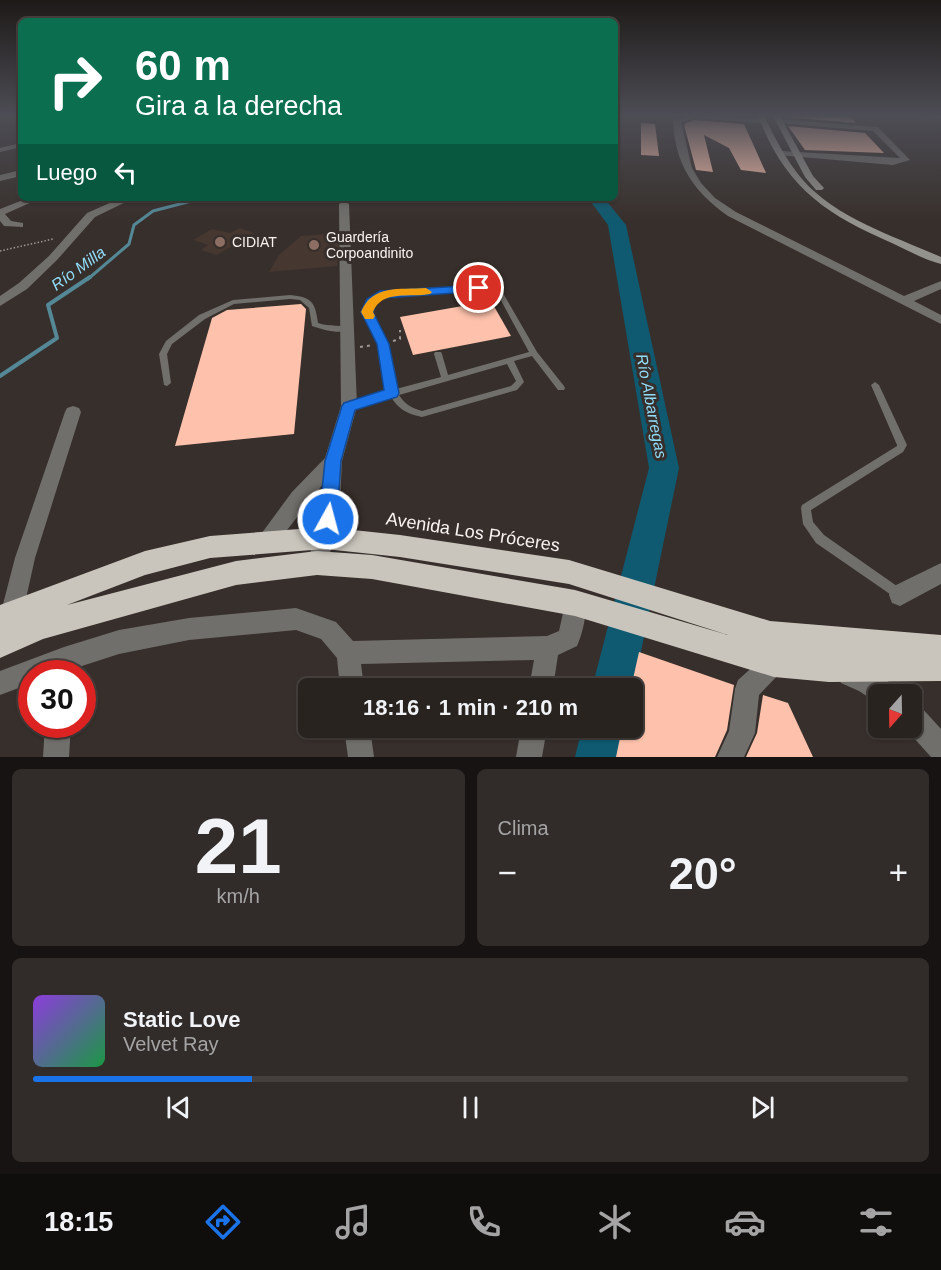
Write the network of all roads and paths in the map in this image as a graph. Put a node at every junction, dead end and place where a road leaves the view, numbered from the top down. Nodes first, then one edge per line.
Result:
1 (682, 151) edge
2 (795, 151) edge
3 (899, 151) edge
4 (781, 153) joint
5 (796, 154) junction
6 (18, 174) edge
7 (0, 178) edge
8 (18, 199) edge
9 (29, 201) edge
10 (122, 201) edge
11 (344, 204) dead end
12 (0, 205) edge
13 (0, 214) edge
14 (19, 225) dead end
15 (72, 236) junction
16 (0, 251) edge
17 (941, 252) edge
18 (941, 261) edge
19 (941, 285) edge
20 (904, 301) junction
21 (0, 302) edge
22 (941, 320) edge
23 (348, 329) junction
24 (534, 353) junction
25 (438, 354) dead end
26 (509, 360) junction
27 (445, 377) junction
28 (167, 383) dead end
29 (875, 385) dead end
30 (561, 388) dead end
31 (392, 393) junction
32 (349, 406) junction
33 (73, 412) dead end
34 (333, 461) junction
35 (325, 538) junction
36 (266, 541) junction
37 (317, 563) junction
38 (941, 573) edge
39 (900, 595) joint
40 (575, 603) junction
41 (6, 615) edge
42 (0, 644) edge
43 (548, 648) junction
44 (941, 649) edge
45 (348, 653) junction
46 (771, 653) junction
47 (77, 660) edge
48 (941, 667) edge
49 (829, 668) junction
50 (18, 678) edge
51 (351, 678) edge
52 (543, 678) edge
53 (0, 683) edge
54 (870, 684) edge
55 (922, 727) edge
56 (57, 738) edge
57 (358, 738) edge
58 (533, 738) edge
59 (941, 748) edge
60 (56, 757) edge
61 (361, 757) edge
62 (530, 757) edge
63 (730, 757) edge

1 - 20 street
2 - 5 street
3 - 5 street
4 - 5 street
4 - 18 street
5 - 17 street
6 - 7 street
8 - 12 street
9 - 13 street
10 - 15 street
11 - 23 street
13 - 14 street
15 - 16 path
15 - 21 street
19 - 20 street
20 - 22 street
23 - 28 lane
23 - 32 street
24 - 26 lane
24 - 30 lane
24 - 31 lane
25 - 27 lane
26 - 27 lane
26 - 31 lane
27 - 31 lane
29 - 39 lane
31 - 32 lane
32 - 34 street
33 - 41 street
34 - 35 street
34 - 36 street
35 - 36 highway, Avenida Los Próceres
35 - 37 street
35 - 46 highway, Avenida Los Próceres
36 - 41 highway, Avenida Los Próceres
37 - 40 highway, Avenida Los Próceres
37 - 42 highway, Avenida Los Próceres
38 - 39 street
40 - 43 street
40 - 46 highway, Avenida Los Próceres
43 - 45 street
43 - 52 street
44 - 46 highway, Avenida Los Próceres
45 - 47 street
45 - 51 street
46 - 49 highway, Avenida Los Próceres
46 - 63 street
48 - 49 highway, Avenida Los Próceres
49 - 54 street
50 - 53 street
55 - 59 street
56 - 60 street
57 - 61 street
58 - 62 street

